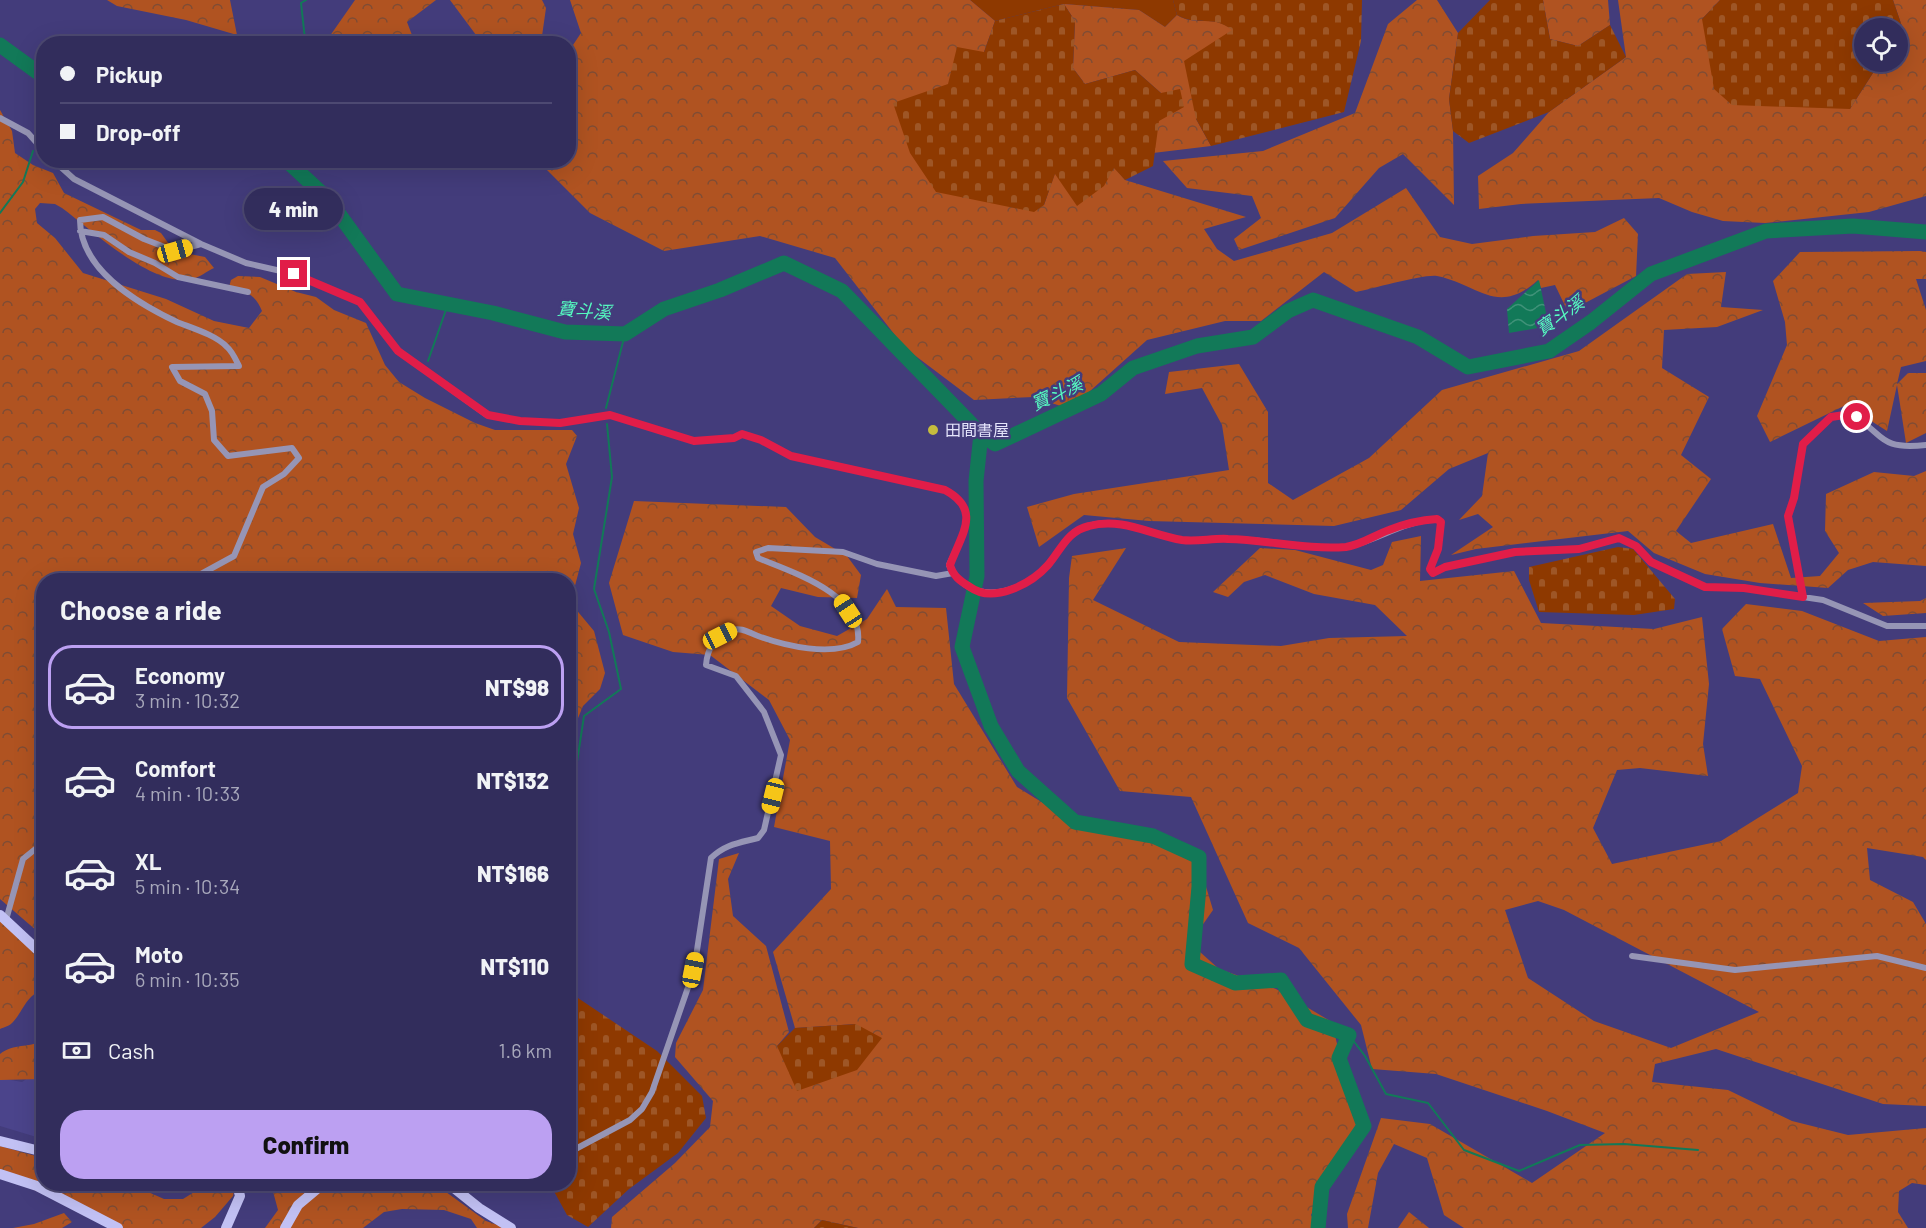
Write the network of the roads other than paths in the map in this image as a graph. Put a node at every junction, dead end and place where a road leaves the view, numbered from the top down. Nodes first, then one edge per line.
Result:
1 (0, 118) edge
2 (36, 142) edge
3 (62, 168) edge
4 (80, 231) junction
5 (201, 244) junction
6 (248, 292) dead end
7 (1926, 445) edge
8 (203, 573) edge
9 (952, 573) junction
10 (1803, 597) junction
11 (1926, 626) edge
12 (36, 848) edge
13 (3, 917) edge
14 (36, 948) edge
15 (1632, 956) dead end
16 (1926, 968) edge
17 (0, 1142) edge
18 (576, 1149) edge
19 (36, 1150) edge
20 (0, 1174) edge
21 (36, 1186) edge
22 (47, 1191) edge
23 (239, 1191) edge
24 (315, 1191) edge
25 (459, 1191) edge
26 (118, 1228) edge
27 (226, 1228) edge
28 (285, 1228) edge
29 (511, 1228) edge

1 - 2 street
3 - 5 street
4 - 5 street
4 - 6 street
4 - 8 street
5 - 9 street
7 - 10 street
9 - 10 street
9 - 18 street
10 - 11 street
12 - 13 street
13 - 14 street
15 - 16 street
17 - 19 street
20 - 21 street
22 - 26 street
23 - 27 street
24 - 28 street
25 - 29 street

